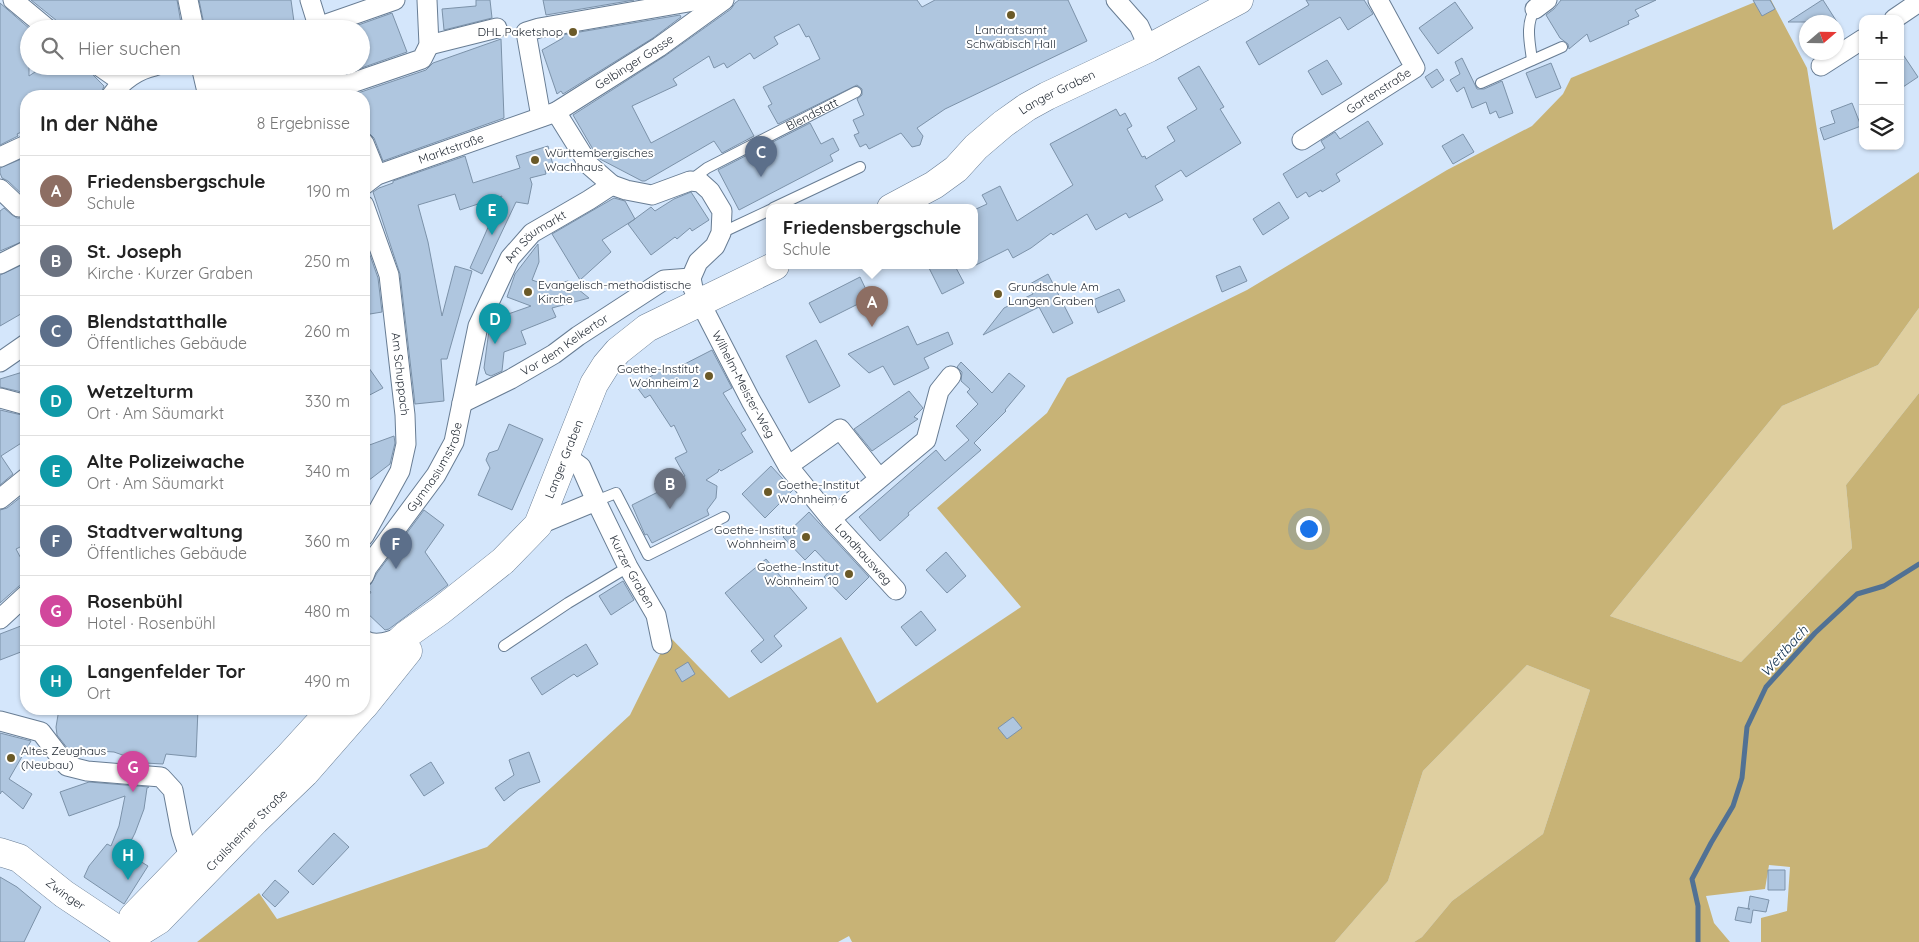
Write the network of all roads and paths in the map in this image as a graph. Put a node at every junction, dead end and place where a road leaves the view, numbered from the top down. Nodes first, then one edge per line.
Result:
1 (188, 0) edge
2 (310, 0) edge
3 (396, 0) edge
4 (427, 0) edge
5 (700, 0) edge
6 (724, 0) edge
7 (1116, 0) edge
8 (1239, 0) edge
9 (1378, 0) edge
10 (1919, 2) edge
11 (11, 3) edge
12 (1541, 5) edge
13 (1900, 15) edge
14 (35, 20) edge
15 (192, 20) edge
16 (316, 20) edge
17 (340, 20) edge
18 (497, 28) dead end
19 (1859, 42) edge
20 (429, 45) junction
21 (1562, 47) dead end
22 (1149, 48) junction
23 (1532, 60) junction
24 (1821, 66) dead end
25 (106, 75) edge
26 (136, 75) edge
27 (335, 75) edge
28 (204, 81) edge
29 (1480, 83) dead end
30 (116, 89) edge
31 (267, 89) edge
32 (338, 90) edge
33 (341, 90) edge
34 (347, 90) edge
35 (856, 92) dead end
36 (549, 114) junction
37 (1302, 140) dead end
38 (20, 148) edge
39 (0, 156) edge
40 (860, 167) dead end
41 (371, 180) edge
42 (690, 180) junction
43 (612, 185) junction
44 (0, 189) edge
45 (781, 204) edge
46 (898, 204) edge
47 (19, 207) dead end
48 (766, 212) edge
49 (370, 222) edge
50 (721, 233) junction
51 (20, 254) edge
52 (0, 264) edge
53 (766, 269) edge
54 (695, 290) junction
55 (20, 348) edge
56 (0, 362) edge
57 (951, 376) dead end
58 (0, 398) edge
59 (20, 403) edge
60 (462, 403) junction
61 (566, 456) junction
62 (788, 466) junction
63 (879, 478) junction
64 (20, 483) edge
65 (0, 499) edge
66 (596, 501) junction
67 (724, 517) dead end
68 (831, 519) junction
69 (370, 525) edge
70 (538, 525) junction
71 (370, 564) edge
72 (628, 567) junction
73 (896, 590) dead end
74 (20, 601) edge
75 (440, 611) junction
76 (0, 619) edge
77 (406, 635) junction
78 (370, 642) edge
79 (662, 644) dead end
80 (504, 646) dead end
81 (370, 669) edge
82 (370, 692) edge
83 (347, 715) edge
84 (350, 715) edge
85 (0, 720) edge
86 (0, 852) edge
87 (190, 857) junction
88 (129, 940) edge

1 - 15 street
2 - 16 street
3 - 17 street
4 - 20 street
5 - 36 street
6 - 36 street, Gelbinger Gasse
7 - 22 street
8 - 22 main road, Langer Graben
9 - 37 street, Gartenstraße
10 - 13 street
11 - 14 street
12 - 23 lane
18 - 20 street
19 - 24 street
20 - 34 street
21 - 23 lane
22 - 46 main road, Langer Graben
23 - 29 lane
25 - 30 street
26 - 30 street
27 - 33 street
28 - 31 street
31 - 32 street
35 - 42 lane, Blendstatt
36 - 41 street, Marktstraße
36 - 43 street
38 - 39 street
40 - 45 lane
42 - 43 street, Blendstatt
42 - 50 street
43 - 60 street, Am Säumarkt
44 - 47 street
48 - 50 lane
49 - 69 street, Am Schuppach
50 - 54 street
51 - 52 street
53 - 54 main road, Langer Graben
54 - 60 street, Vor dem Kelkertor
54 - 61 main road, Langer Graben
54 - 62 street, Wilhelm-Meister-Weg
55 - 56 street
57 - 63 street
58 - 59 street
60 - 71 street, Gymnasiumstraße
61 - 66 street, Kurzer Graben
61 - 70 main road, Langer Graben
62 - 63 street
62 - 68 street, Wilhelm-Meister-Weg
63 - 68 street
64 - 65 street
66 - 67 lane
66 - 70 street
66 - 72 street, Kurzer Graben
68 - 73 street, Landhausweg
70 - 75 main road, Langer Graben
72 - 79 street, Kurzer Graben
72 - 80 lane
74 - 76 street
75 - 77 main road, Langer Graben
75 - 82 main road, Crailsheimer Straße
77 - 78 street
77 - 81 main road, Langer Graben
83 - 87 main road, Crailsheimer Straße
84 - 88 main road, Crailsheimer Straße
85 - 87 street
86 - 88 main road, Zwinger
87 - 88 main road, Crailsheimer Straße

